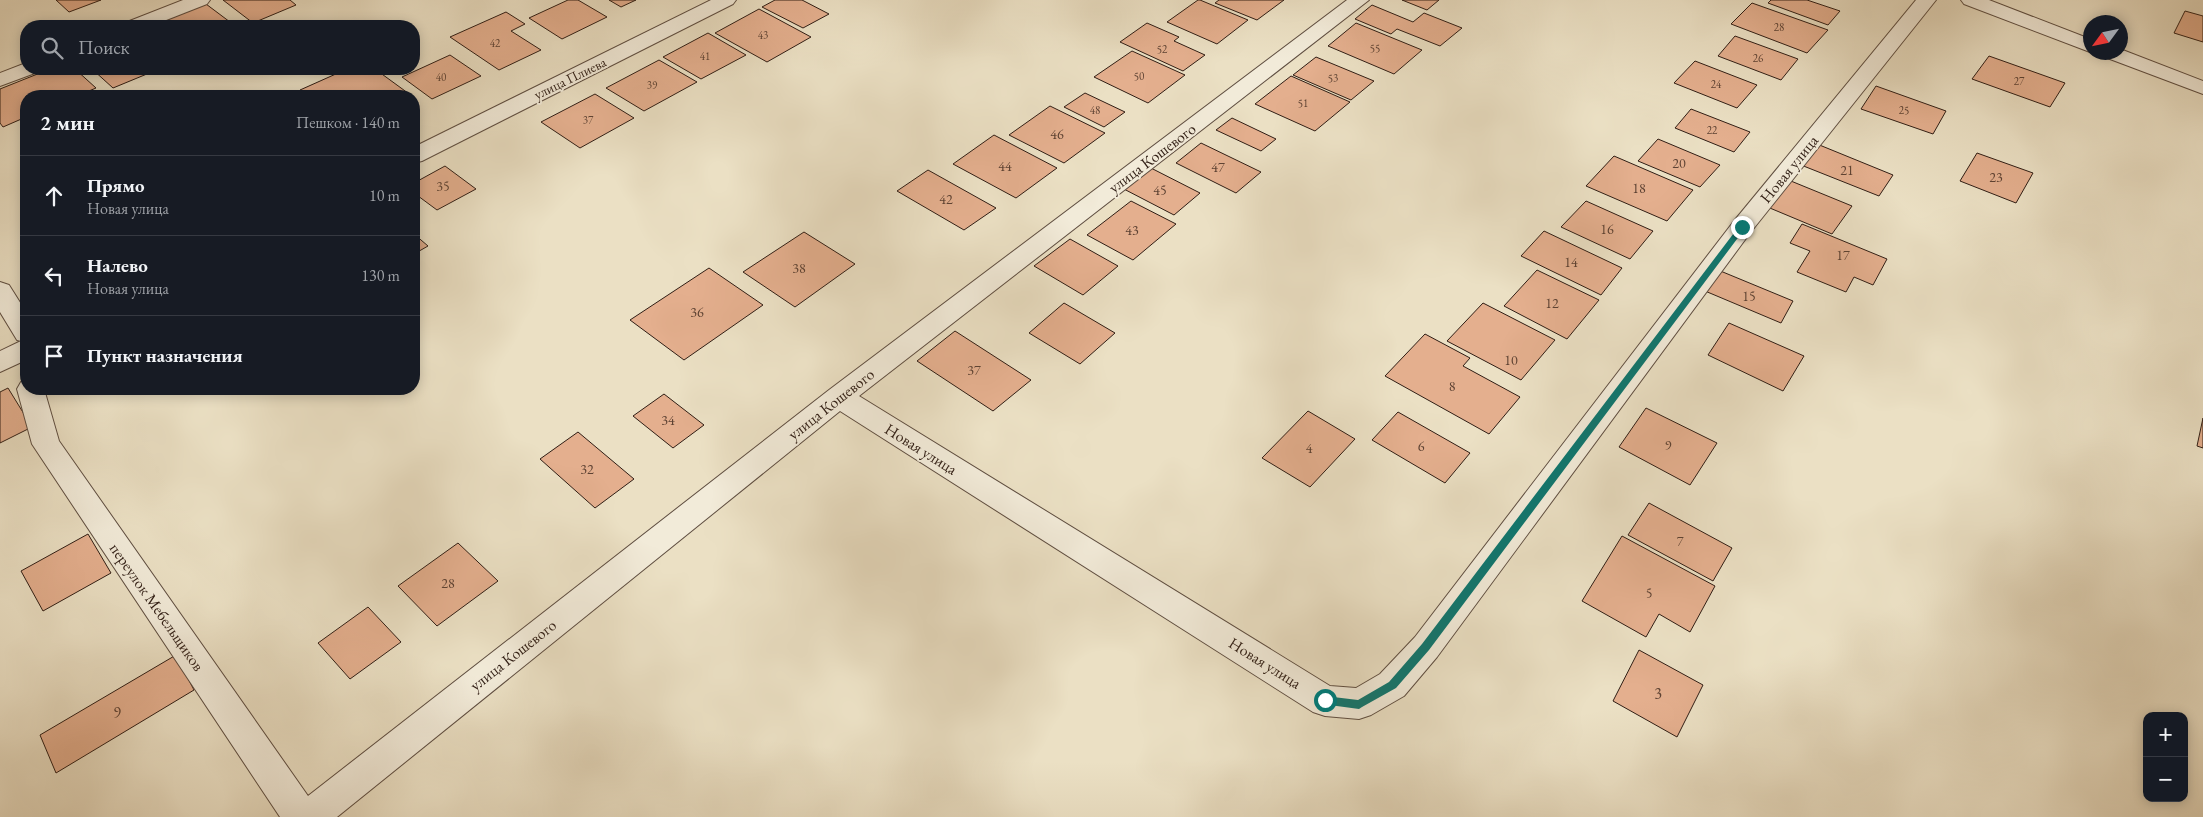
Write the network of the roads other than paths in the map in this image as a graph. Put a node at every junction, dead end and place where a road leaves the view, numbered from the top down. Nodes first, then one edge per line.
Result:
1 (200, 0) edge
2 (726, 0) edge
3 (1359, 0) edge
4 (1926, 0) edge
5 (1971, 0) edge
6 (149, 20) edge
7 (2083, 43) edge
8 (2128, 59) edge
9 (20, 72) edge
10 (0, 80) edge
11 (2203, 88) edge
12 (420, 153) edge
13 (0, 290) edge
14 (20, 324) edge
15 (20, 352) edge
16 (0, 362) edge
17 (32, 395) edge
18 (839, 397) junction
19 (301, 817) edge
20 (309, 817) edge

1 - 6 street
2 - 12 street, улица Плиева
3 - 18 street, улица Кошевого
4 - 18 street, Новая улица
5 - 7 street
8 - 11 street
9 - 10 street
13 - 14 street
15 - 16 street
17 - 19 street, переулок Мебельщиков
18 - 20 street, улица Кошевого

